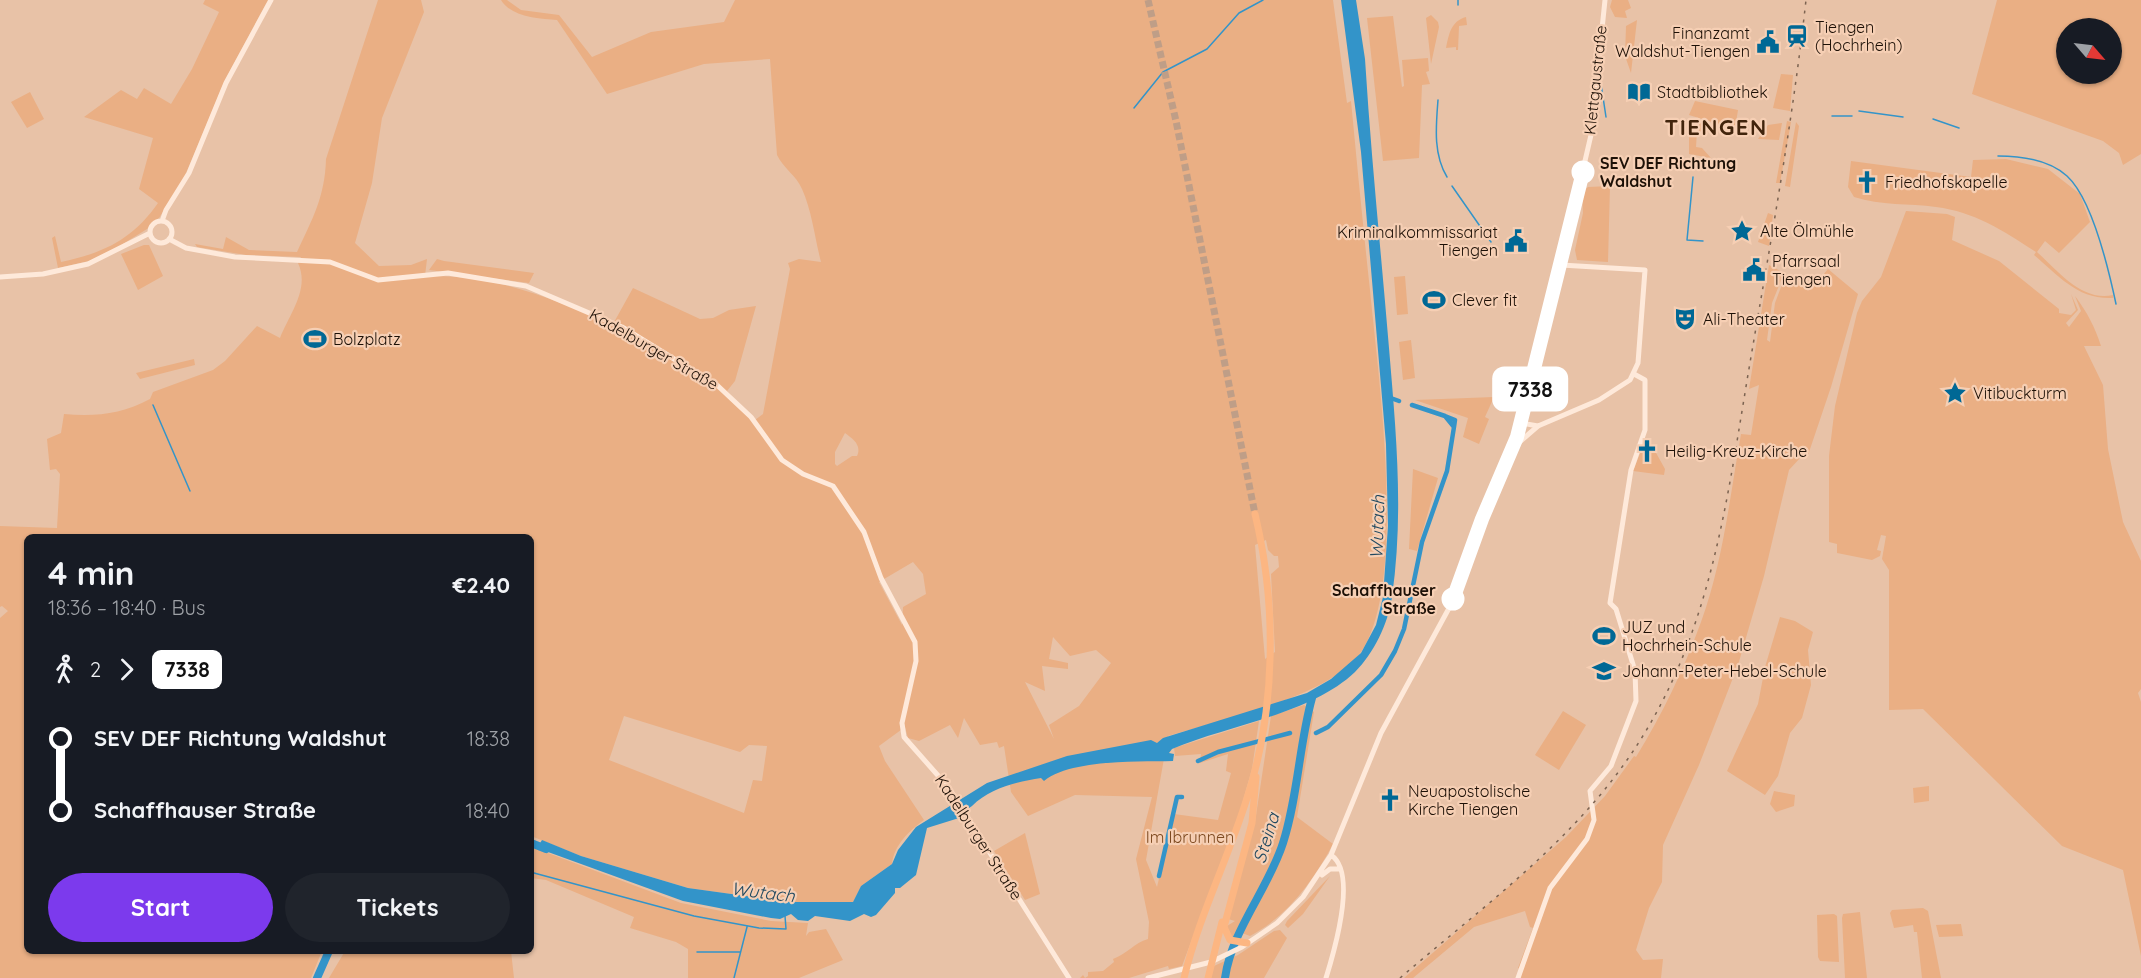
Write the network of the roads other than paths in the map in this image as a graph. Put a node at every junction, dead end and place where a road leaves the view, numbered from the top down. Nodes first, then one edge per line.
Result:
1 (271, 0) edge
2 (1605, 0) edge
3 (162, 221) junction
4 (150, 233) junction
5 (169, 239) junction
6 (1561, 265) junction
7 (0, 277) edge
8 (1634, 375) junction
9 (1521, 423) junction
10 (1538, 426) junction
11 (1513, 449) junction
12 (1256, 514) tunnel mouth
13 (1257, 763) junction
14 (1248, 837) junction
15 (1331, 855) junction
16 (1328, 862) junction
17 (1340, 871) junction
18 (1316, 880) junction
19 (1244, 944) junction
20 (1211, 962) junction
21 (1069, 978) edge
22 (1148, 978) edge
23 (1184, 978) edge
24 (1208, 978) edge
25 (1326, 978) edge
26 (1518, 978) edge

1 - 3 main road
2 - 6 main road, Klettgaustraße
3 - 4 main road
3 - 5 main road
4 - 5 main road
4 - 7 main road
5 - 21 main road, Kadelburger Straße
6 - 8 main road
6 - 9 main road, Klettgaustraße
8 - 10 main road
8 - 26 main road
9 - 10 main road
9 - 11 main road
10 - 11 main road
11 - 15 main road
12 - 13 highway
13 - 14 highway
13 - 23 highway
14 - 19 highway
14 - 20 highway
15 - 16 main road
15 - 17 main road
16 - 17 main road
16 - 18 main road
17 - 18 main road
17 - 25 main road
18 - 19 main road
19 - 20 main road
20 - 22 main road
20 - 24 highway

